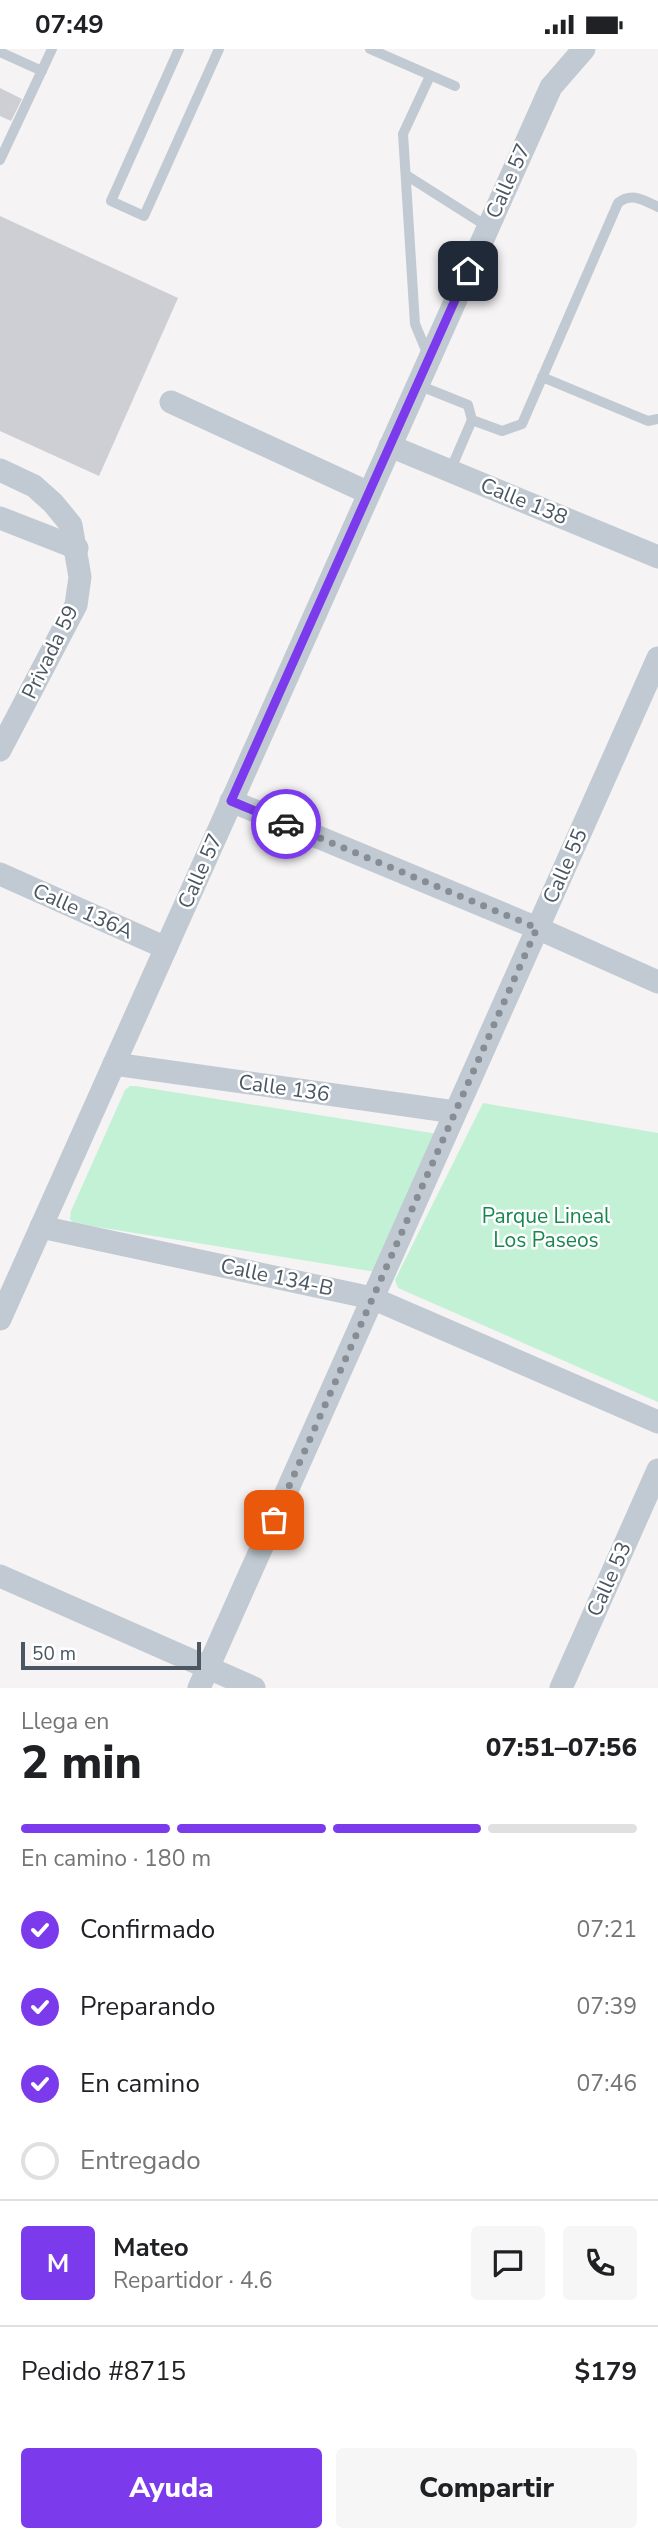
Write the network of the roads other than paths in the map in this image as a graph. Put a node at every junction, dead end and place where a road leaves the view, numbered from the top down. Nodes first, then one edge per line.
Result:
1 (52, 49) edge
2 (179, 49) edge
3 (219, 49) edge
4 (370, 49) edge
5 (584, 49) edge
6 (1, 56) edge
7 (41, 71) junction
8 (430, 76) junction
9 (455, 86) dead end
10 (0, 160) edge
11 (406, 176) junction
12 (658, 207) edge
13 (488, 227) junction
14 (429, 358) junction
15 (542, 377) junction
16 (418, 385) junction
17 (171, 403) dead end
18 (658, 419) edge
19 (472, 420) junction
20 (390, 446) junction
21 (0, 470) edge
22 (450, 471) junction
23 (369, 493) junction
24 (0, 518) edge
25 (77, 548) junction
26 (658, 557) edge
27 (658, 658) edge
28 (0, 750) edge
29 (231, 801) junction
30 (0, 874) edge
31 (537, 928) junction
32 (166, 948) junction
33 (658, 982) edge
34 (114, 1064) junction
35 (455, 1112) junction
36 (41, 1227) junction
37 (372, 1297) junction
38 (0, 1318) edge
39 (658, 1422) edge
40 (658, 1470) edge
41 (0, 1576) edge
42 (204, 1678) edge
43 (254, 1688) edge
44 (561, 1688) edge

1 - 7 lane
2 - 3 lane
4 - 8 lane
5 - 13 street, Calle 57
6 - 7 lane
7 - 10 lane
8 - 9 lane
8 - 11 lane
11 - 13 lane
11 - 14 lane
12 - 15 lane
13 - 14 street, Calle 57
14 - 16 street, Calle 57
15 - 18 lane
15 - 19 lane
16 - 19 lane
16 - 20 street, Calle 57
17 - 23 street
19 - 22 lane
20 - 22 street, Calle 138
20 - 23 street, Calle 57
21 - 25 street, Privada 59
22 - 26 street, Calle 138
23 - 29 street, Calle 57
24 - 25 street
25 - 28 street, Privada 59
27 - 31 street, Calle 55
29 - 31 street
29 - 32 street, Calle 57
30 - 32 street, Calle 136A
31 - 33 street
31 - 35 street, Calle 55
32 - 34 street, Calle 57
34 - 35 street, Calle 136
34 - 36 street, Calle 57
35 - 37 street, Calle 55
36 - 37 street, Calle 134-B
36 - 38 street, Calle 57
37 - 39 street, Calle 134-B
37 - 42 street, Calle 55
40 - 44 street, Calle 53
41 - 42 street
42 - 43 street

